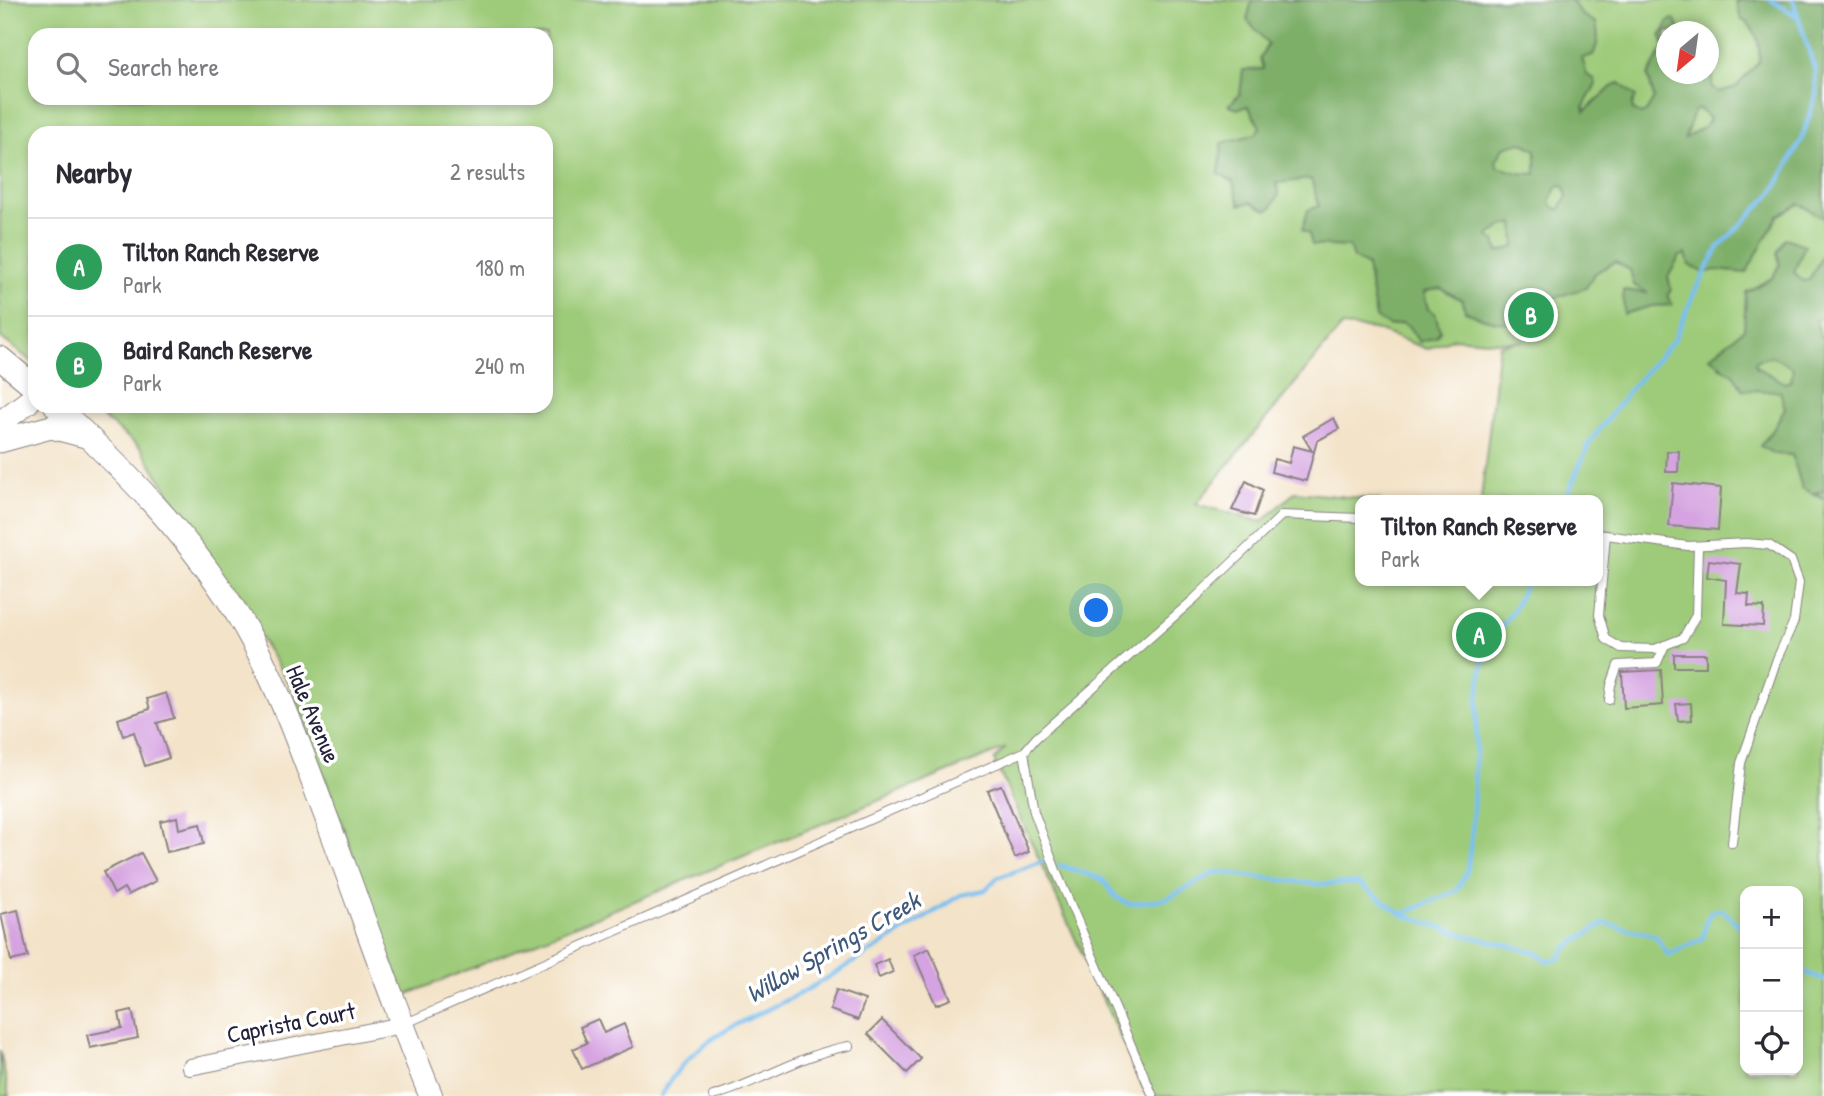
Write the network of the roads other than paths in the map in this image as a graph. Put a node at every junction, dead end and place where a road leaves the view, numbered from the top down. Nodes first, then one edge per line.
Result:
1 (0, 358) edge
2 (28, 381) edge
3 (28, 402) edge
4 (63, 413) edge
5 (0, 423) edge
6 (88, 437) junction
7 (0, 441) edge
8 (1355, 518) edge
9 (1603, 534) edge
10 (1698, 546) junction
11 (1600, 586) edge
12 (1665, 645) junction
13 (1609, 700) dead end
14 (1024, 752) junction
15 (1732, 843) dead end
16 (402, 1026) junction
17 (849, 1046) dead end
18 (190, 1067) dead end
19 (432, 1096) edge
20 (713, 1096) edge
21 (1153, 1096) edge

1 - 2 main road
3 - 5 main road
4 - 6 main road, Hale Avenue
6 - 7 main road
6 - 16 main road, Hale Avenue
8 - 14 lane
9 - 10 lane
10 - 12 lane
10 - 15 lane
11 - 12 lane
12 - 13 lane
14 - 16 lane
14 - 21 lane
16 - 18 street, Caprista Court
16 - 19 main road, Hale Avenue
17 - 20 lane

